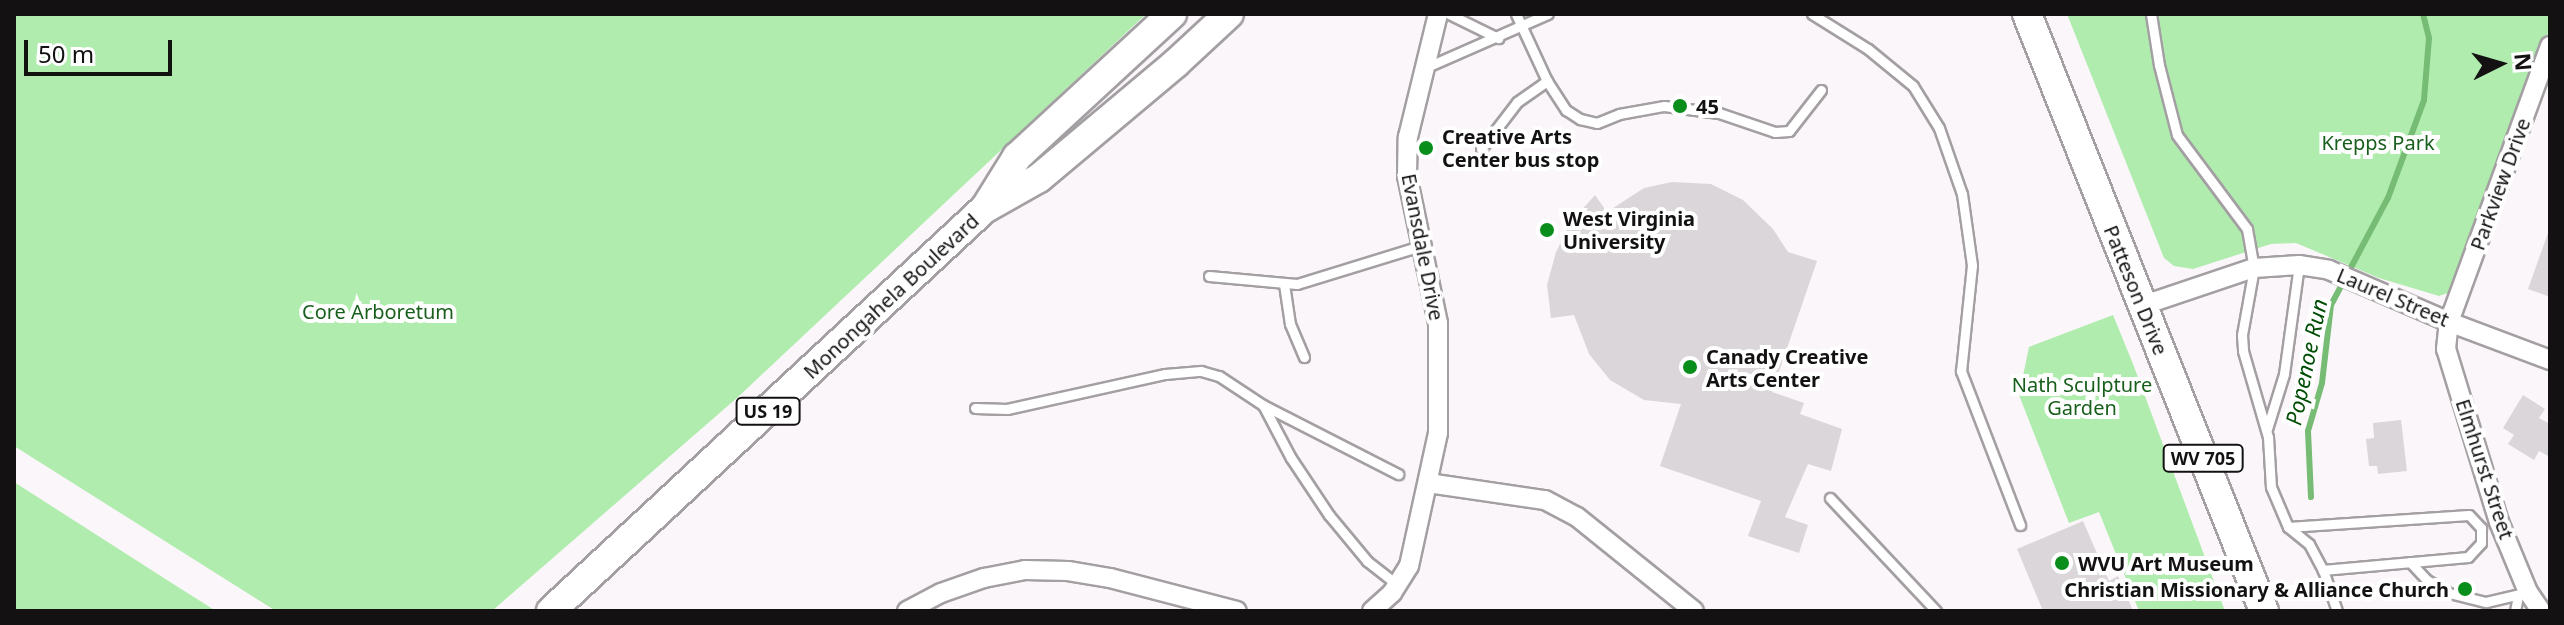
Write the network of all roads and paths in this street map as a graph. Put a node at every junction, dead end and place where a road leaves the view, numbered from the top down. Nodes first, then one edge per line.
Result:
1 (1229, 14) edge
2 (1438, 14) edge
3 (1449, 14) edge
4 (1516, 14) edge
5 (1548, 14) edge
6 (1812, 14) edge
7 (2027, 14) edge
8 (2151, 14) edge
9 (1166, 17) edge
10 (1521, 27) junction
11 (1498, 38) junction
12 (2550, 46) edge
13 (1424, 68) junction
14 (1547, 81) junction
15 (1821, 90) dead end
16 (1481, 149) dead end
17 (984, 209) junction
18 (1424, 245) junction
19 (2299, 265) junction
20 (2254, 268) junction
21 (1209, 276) dead end
22 (1284, 284) junction
23 (2141, 306) junction
24 (2449, 322) junction
25 (1304, 357) dead end
26 (2550, 360) edge
27 (1263, 405) junction
28 (975, 408) dead end
29 (2267, 432) junction
30 (1398, 474) dead end
31 (1428, 483) junction
32 (1830, 498) dead end
33 (2499, 522) junction
34 (2020, 525) dead end
35 (2288, 527) junction
36 (2481, 528) junction
37 (2410, 562) junction
38 (2323, 570) junction
39 (1398, 585) junction
40 (2523, 594) junction
41 (551, 611) edge
42 (907, 611) edge
43 (1237, 611) edge
44 (1372, 611) edge
45 (1694, 611) edge
46 (1936, 611) edge
47 (2264, 611) edge
48 (2337, 611) edge
49 (2515, 611) edge
50 (2541, 611) edge

1 - 17 main road, Monongahela Boulevard / US 19
2 - 13 street, Evansdale Drive
3 - 11 lane
4 - 10 lane
5 - 10 lane
6 - 34 lane
7 - 23 main road, Patteson Drive / WV 705
8 - 20 lane
9 - 17 main road, Monongahela Boulevard / US 19
10 - 11 lane
10 - 14 lane
11 - 13 lane
12 - 24 street, Parkview Drive
13 - 18 street, Evansdale Drive
14 - 15 lane
14 - 16 lane
17 - 41 main road, Monongahela Boulevard / US 19
18 - 22 lane
18 - 31 street, Evansdale Drive
19 - 20 street, Laurel Street
19 - 24 street, Laurel Street
19 - 29 lane
20 - 23 street, Laurel Street
20 - 29 lane
21 - 22 lane
22 - 25 lane
23 - 47 main road, Patteson Drive / WV 705
24 - 26 street, Laurel Street
24 - 33 street, Elmhurst Street
27 - 28 lane
27 - 30 lane
27 - 39 lane
29 - 35 lane
31 - 39 street, Evansdale Drive
31 - 45 street
32 - 46 lane
33 - 36 lane
33 - 40 street, Elmhurst Street
35 - 36 lane
35 - 38 lane
36 - 37 lane
37 - 38 lane
37 - 40 lane
38 - 48 lane
39 - 44 street, Evansdale Drive
40 - 49 lane
40 - 50 street, Elmhurst Street
42 - 43 street

